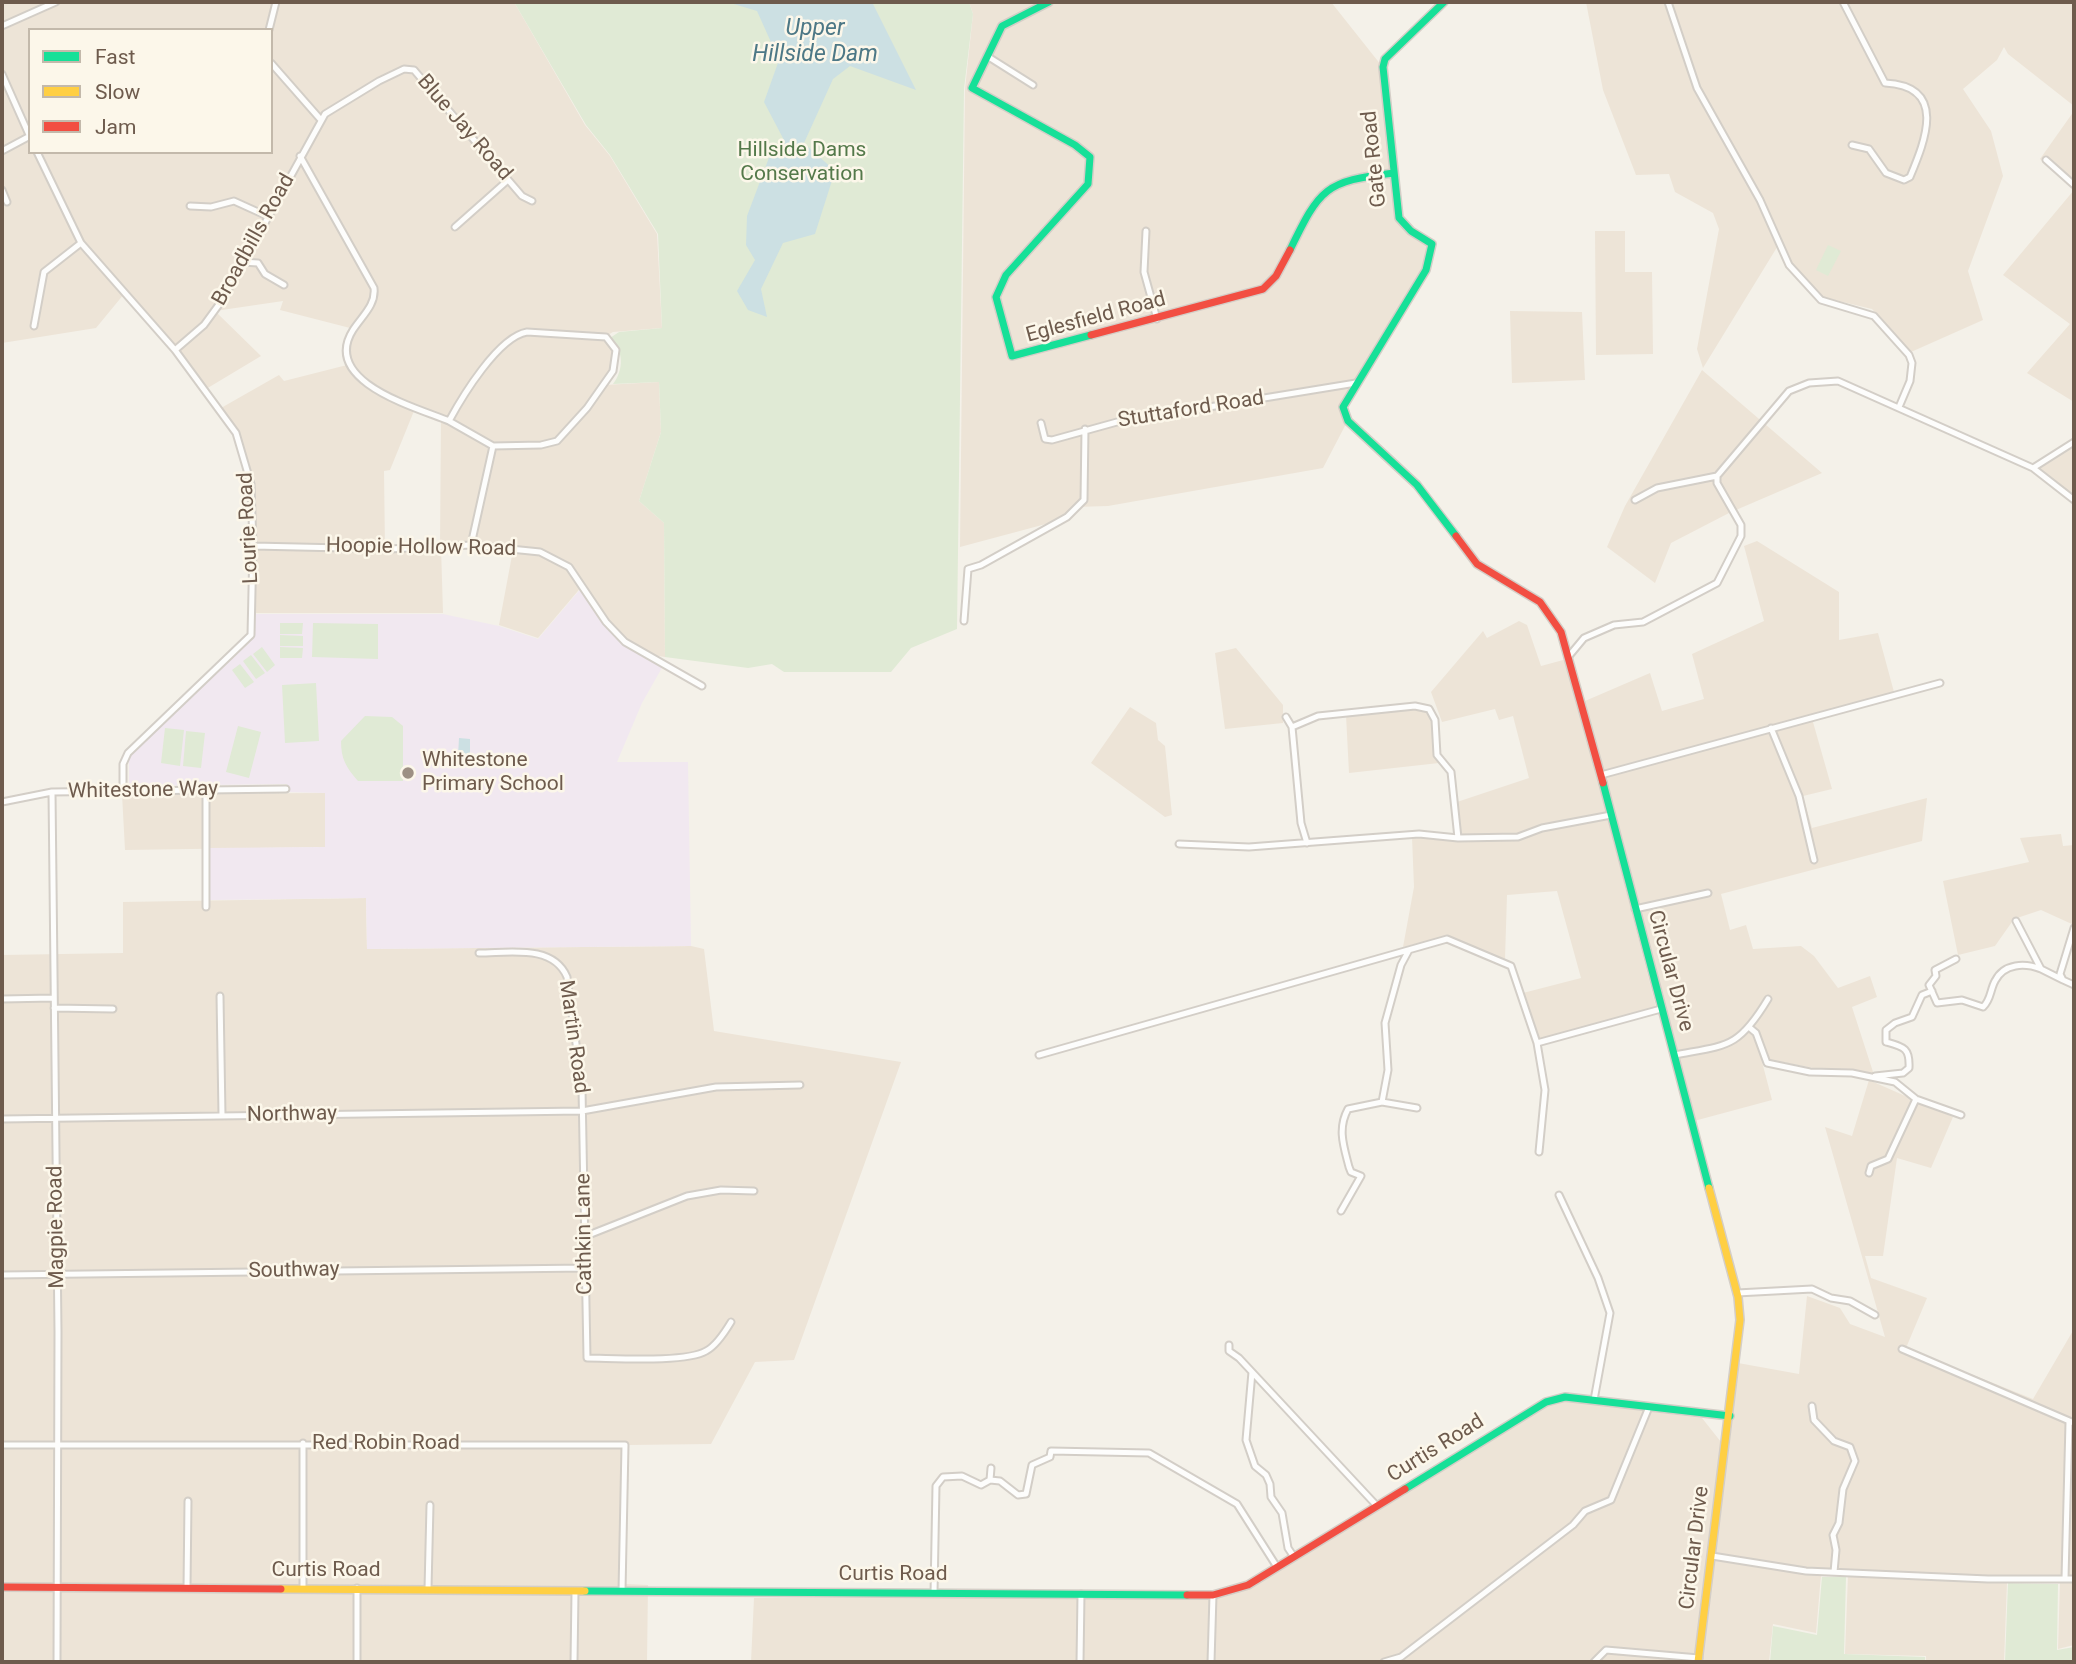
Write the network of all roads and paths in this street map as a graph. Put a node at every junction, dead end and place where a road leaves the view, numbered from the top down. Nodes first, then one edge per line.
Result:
1 (56, 2) edge
2 (276, 2) edge
3 (1049, 2) edge
4 (1444, 2) edge
5 (1668, 2) edge
6 (1843, 2) edge
7 (2, 26) edge
8 (270, 28) edge
9 (987, 56) junction
10 (273, 65) edge
11 (2, 74) edge
12 (1033, 85) dead end
13 (321, 120) junction
14 (28, 132) edge
15 (28, 137) edge
16 (1852, 145) dead end
17 (2, 150) edge
18 (38, 154) edge
19 (300, 156) junction
20 (2046, 160) dead end
21 (1394, 173) junction
22 (508, 180) junction
23 (2074, 185) edge
24 (2, 190) edge
25 (532, 201) dead end
26 (8, 202) dead end
27 (190, 206) dead end
28 (267, 216) junction
29 (454, 227) dead end
30 (1146, 231) dead end
31 (80, 243) junction
32 (242, 262) junction
33 (284, 285) dead end
34 (1157, 319) junction
35 (34, 326) dead end
36 (175, 350) junction
37 (1356, 383) junction
38 (1899, 407) junction
39 (449, 421) junction
40 (1041, 423) dead end
41 (1085, 429) junction
42 (2074, 442) edge
43 (493, 446) junction
44 (2033, 468) junction
45 (1717, 476) junction
46 (1635, 500) dead end
47 (2074, 500) edge
48 (471, 545) junction
49 (253, 546) junction
50 (964, 621) dead end
51 (1569, 656) junction
52 (1940, 683) dead end
53 (702, 686) dead end
54 (1286, 717) dead end
55 (1292, 726) junction
56 (1771, 728) junction
57 (1601, 775) junction
58 (286, 789) dead end
59 (123, 791) junction
60 (206, 791) junction
61 (51, 792) junction
62 (2, 802) edge
63 (1611, 815) junction
64 (1458, 838) junction
65 (1307, 843) junction
66 (1180, 844) dead end
67 (1814, 860) dead end
68 (1708, 892) dead end
69 (206, 906) dead end
70 (1635, 909) junction
71 (2015, 921) dead end
72 (2074, 928) edge
73 (1409, 950) junction
74 (479, 953) dead end
75 (1956, 959) dead end
76 (2041, 969) junction
77 (2063, 980) junction
78 (2074, 985) edge
79 (1932, 990) junction
80 (220, 996) dead end
81 (53, 998) junction
82 (2, 999) edge
83 (1768, 999) dead end
84 (54, 1008) junction
85 (113, 1009) dead end
86 (1661, 1009) junction
87 (1750, 1028) junction
88 (1537, 1043) junction
89 (1039, 1055) dead end
90 (1674, 1055) junction
91 (1872, 1077) junction
92 (800, 1086) dead end
93 (1916, 1099) junction
94 (1382, 1102) junction
95 (1417, 1108) dead end
96 (582, 1111) junction
97 (222, 1115) junction
98 (1961, 1115) dead end
99 (55, 1118) junction
100 (2, 1119) edge
101 (1539, 1152) dead end
102 (1869, 1173) dead end
103 (754, 1191) dead end
104 (1559, 1195) dead end
105 (1341, 1211) dead end
106 (586, 1237) junction
107 (586, 1268) junction
108 (57, 1274) junction
109 (2, 1275) edge
110 (1737, 1293) junction
111 (1875, 1315) dead end
112 (731, 1322) dead end
113 (1229, 1345) dead end
114 (1902, 1349) dead end
115 (1252, 1372) junction
116 (1594, 1400) junction
117 (1812, 1406) dead end
118 (1648, 1407) junction
119 (1730, 1416) junction
120 (2072, 1422) edge
121 (303, 1443) junction
122 (58, 1444) junction
123 (2, 1445) edge
124 (991, 1468) dead end
125 (990, 1480) junction
126 (188, 1501) dead end
127 (430, 1505) dead end
128 (1377, 1506) junction
129 (1713, 1556) junction
130 (1294, 1557) junction
131 (1277, 1567) junction
132 (1834, 1572) junction
133 (2065, 1578) junction
134 (2074, 1579) edge
135 (2, 1587) edge
136 (58, 1588) junction
137 (187, 1588) junction
138 (303, 1588) junction
139 (357, 1588) junction
140 (428, 1589) junction
141 (622, 1591) junction
142 (575, 1592) junction
143 (934, 1593) junction
144 (1081, 1594) junction
145 (1213, 1595) junction
146 (1698, 1660) edge
147 (57, 1662) edge
148 (357, 1662) edge
149 (574, 1662) edge
150 (1080, 1662) edge
151 (1212, 1662) edge
152 (1384, 1662) edge
153 (1594, 1662) edge

1 - 7 street
2 - 8 street
3 - 9 street
4 - 21 street, Gate Road
5 - 38 street
6 - 16 street
9 - 12 street
9 - 34 street, Eglesfield Road
10 - 13 street
11 - 14 street
13 - 19 street, Blue Jay Road
13 - 22 street, Blue Jay Road
15 - 17 street
18 - 31 street, Lourie Road
19 - 28 street, Broadbills Road
19 - 39 street
20 - 23 street
21 - 34 street, Eglesfield Road
21 - 37 street, Gate Road
22 - 25 street, Blue Jay Road
22 - 29 street
24 - 26 street
27 - 28 street
28 - 32 street, Broadbills Road
30 - 34 street
31 - 35 street
31 - 36 street, Lourie Road
32 - 33 street
32 - 36 street, Broadbills Road
36 - 49 street, Lourie Road
37 - 41 street, Stuttaford Road
37 - 51 street, Circular Drive
38 - 44 street
38 - 45 street
39 - 43 street
39 - 43 street
40 - 41 street, Stuttaford Road
41 - 50 street
42 - 44 street
43 - 48 street
44 - 47 street
45 - 46 street
45 - 51 street
48 - 49 street, Hoopie Hollow Road
48 - 53 street, Hoopie Hollow Road
49 - 59 street, Lourie Road
51 - 57 street, Circular Drive
52 - 56 street
54 - 55 street
55 - 64 street
55 - 65 street
56 - 57 street
56 - 67 street
57 - 63 street, Circular Drive
58 - 60 street, Whitestone Way
59 - 60 street, Whitestone Way
59 - 61 street, Whitestone Way
60 - 69 street
61 - 62 street, Whitestone Way
61 - 81 street, Magpie Road
63 - 64 street
63 - 70 street, Circular Drive
64 - 65 street
65 - 66 street
68 - 70 street
70 - 86 street, Circular Drive
71 - 76 street
72 - 77 street
73 - 88 street
73 - 89 street
73 - 94 street
74 - 96 street, Martin Road
75 - 79 street
76 - 77 street
76 - 79 street
77 - 78 street
79 - 91 street
80 - 97 street
81 - 82 street
81 - 84 street, Magpie Road
83 - 87 street
84 - 85 street
84 - 99 street, Magpie Road
86 - 88 street
86 - 90 street, Circular Drive
87 - 90 street
87 - 91 street
88 - 101 street
90 - 110 street, Circular Drive
91 - 93 street
92 - 96 street, Northway
93 - 98 street
93 - 102 street
94 - 95 street
94 - 105 street
96 - 97 street, Northway
96 - 106 street, Cathkin Lane
97 - 99 street, Northway
99 - 100 street, Northway
99 - 108 street, Magpie Road
103 - 106 street
104 - 116 street
106 - 107 street, Cathkin Lane
107 - 108 street, Southway
107 - 112 street, Cathkin Lane
108 - 109 street, Southway
108 - 122 street, Magpie Road
110 - 111 street
110 - 119 street, Circular Drive
113 - 115 street
114 - 120 street
115 - 128 street
115 - 130 street
116 - 118 street, Curtis Road
116 - 128 street, Curtis Road
117 - 132 street
118 - 119 street, Curtis Road
118 - 152 street
119 - 129 street, Circular Drive
120 - 133 street
121 - 122 street, Red Robin Road
121 - 138 street
121 - 141 street, Red Robin Road
122 - 123 street, Red Robin Road
122 - 136 street, Magpie Road
124 - 125 street
125 - 131 street
125 - 143 street
126 - 137 street
127 - 140 street
128 - 130 street, Curtis Road
129 - 132 street
129 - 146 street, Circular Drive
130 - 131 street, Curtis Road
131 - 145 street, Curtis Road
132 - 133 street
133 - 134 street
135 - 136 street, Curtis Road
136 - 137 street, Curtis Road
136 - 147 street, Magpie Road
137 - 138 street, Curtis Road
138 - 139 street, Curtis Road
139 - 140 street, Curtis Road
139 - 148 street
140 - 142 street, Curtis Road
141 - 142 street, Curtis Road
141 - 143 street, Curtis Road
142 - 149 street
143 - 144 street, Curtis Road
144 - 145 street, Curtis Road
144 - 150 street
145 - 151 street
146 - 153 street

